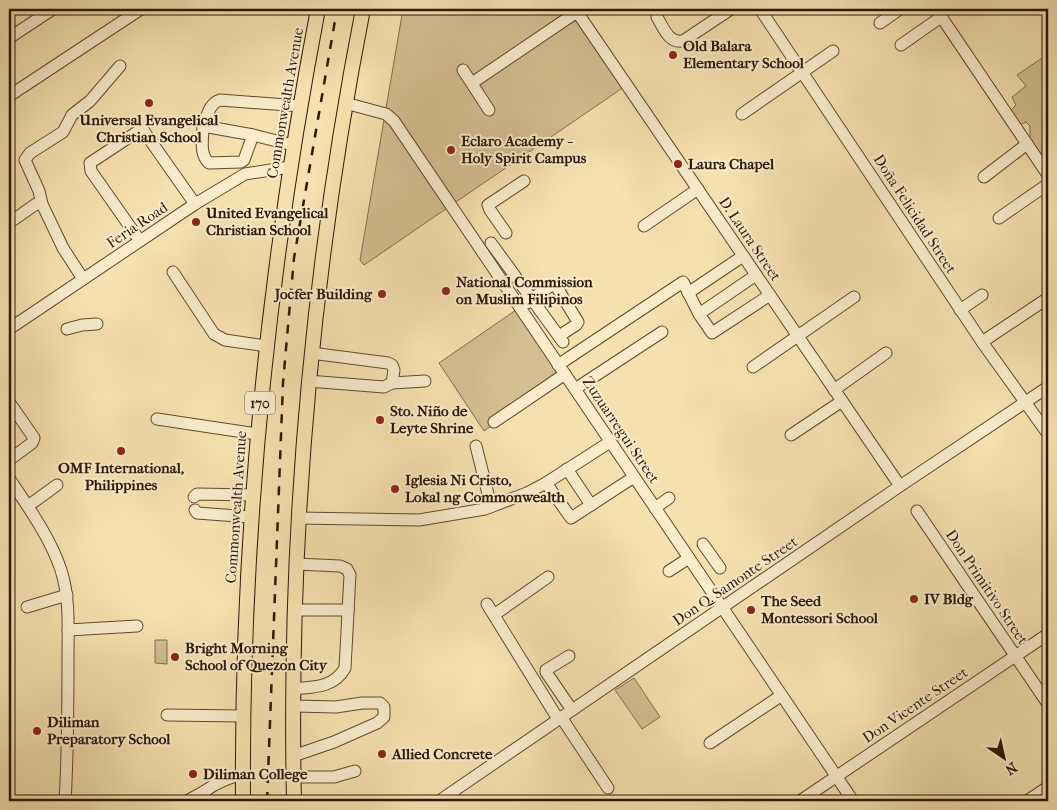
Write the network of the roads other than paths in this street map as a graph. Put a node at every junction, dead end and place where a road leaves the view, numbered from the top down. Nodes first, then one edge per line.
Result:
1 (53, 9) edge
2 (140, 9) edge
3 (317, 9) edge
4 (363, 9) edge
5 (731, 9) edge
6 (760, 9) edge
7 (900, 9) edge
8 (576, 10) edge
9 (939, 13) edge
10 (657, 17) dead end
11 (880, 23) dead end
12 (9, 38) edge
13 (901, 45) dead end
14 (833, 51) dead end
15 (120, 66) dead end
16 (463, 70) dead end
17 (803, 73) junction
18 (472, 83) junction
19 (9, 96) edge
20 (345, 103) junction
21 (300, 106) junction
22 (489, 110) dead end
23 (742, 114) dead end
24 (203, 126) junction
25 (253, 135) junction
26 (1027, 144) junction
27 (293, 145) junction
28 (290, 167) junction
29 (1048, 175) edge
30 (984, 177) dead end
31 (524, 181) dead end
32 (1048, 184) edge
33 (698, 189) junction
34 (42, 204) junction
35 (195, 204) junction
36 (1000, 218) dead end
37 (9, 223) edge
38 (644, 226) dead end
39 (506, 233) dead end
40 (140, 241) junction
41 (491, 242) dead end
42 (743, 256) junction
43 (173, 272) dead end
44 (756, 275) junction
45 (83, 279) junction
46 (686, 287) junction
47 (770, 295) junction
48 (982, 295) dead end
49 (854, 297) dead end
50 (1048, 298) edge
51 (532, 299) junction
52 (520, 307) junction
53 (960, 310) junction
54 (699, 314) junction
55 (97, 324) dead end
56 (9, 329) edge
57 (67, 329) dead end
58 (662, 332) dead end
59 (798, 336) junction
60 (982, 342) junction
61 (266, 346) junction
62 (311, 353) junction
63 (886, 353) dead end
64 (753, 367) dead end
65 (562, 369) junction
66 (308, 381) junction
67 (425, 381) dead end
68 (392, 383) junction
69 (1048, 387) edge
70 (575, 389) junction
71 (834, 390) junction
72 (842, 401) junction
73 (9, 402) edge
74 (1025, 403) junction
75 (157, 419) dead end
76 (494, 422) dead end
77 (257, 434) junction
78 (1048, 434) edge
79 (790, 435) dead end
80 (610, 442) junction
81 (476, 446) dead end
82 (9, 460) edge
83 (567, 469) junction
84 (634, 477) junction
85 (9, 478) edge
86 (546, 483) junction
87 (57, 485) dead end
88 (900, 486) junction
89 (253, 495) junction
90 (194, 497) dead end
91 (669, 498) dead end
92 (591, 505) junction
93 (28, 506) junction
94 (488, 507) junction
95 (655, 508) junction
96 (195, 510) dead end
97 (917, 511) dead end
98 (251, 517) junction
99 (298, 518) junction
100 (703, 544) dead end
101 (688, 558) junction
102 (296, 564) junction
103 (720, 568) dead end
104 (669, 571) dead end
105 (548, 577) dead end
106 (67, 595) junction
107 (487, 604) dead end
108 (27, 607) dead end
109 (722, 608) junction
110 (294, 610) junction
111 (348, 610) junction
112 (494, 615) junction
113 (137, 626) dead end
114 (68, 630) junction
115 (1048, 634) edge
116 (569, 656) dead end
117 (1015, 656) junction
118 (293, 689) junction
119 (776, 699) dead end
120 (1048, 704) edge
121 (293, 706) junction
122 (572, 710) junction
123 (167, 716) dead end
124 (243, 716) junction
125 (560, 718) junction
126 (710, 743) dead end
127 (293, 756) junction
128 (355, 771) dead end
129 (243, 774) junction
130 (836, 776) junction
131 (293, 777) junction
132 (1048, 787) edge
133 (608, 788) dead end
134 (204, 796) edge
135 (65, 801) edge
136 (187, 801) edge
137 (243, 801) edge
138 (294, 801) edge
139 (439, 801) edge
140 (800, 801) edge
141 (853, 801) edge
142 (1027, 801) edge

1 - 12 street
2 - 19 street
3 - 21 main road, Commonwealth Avenue / 170
4 - 20 main road
5 - 10 street
6 - 17 street, Doña Felicidad Street
7 - 11 street
8 - 18 street
8 - 33 street, D. Laura Street
9 - 13 street
9 - 26 street
14 - 17 street
15 - 34 street
16 - 18 street
17 - 23 street
17 - 53 street, Doña Felicidad Street
18 - 22 street
20 - 52 street, Zuzuarregui Street
20 - 62 main road
21 - 24 street
21 - 27 main road, Commonwealth Avenue / 170
24 - 25 street
24 - 25 street
25 - 27 street
26 - 29 street
26 - 30 street
27 - 28 main road, Commonwealth Avenue / 170
28 - 35 street, Feria Road
28 - 61 main road, Commonwealth Avenue / 170
31 - 39 street
32 - 36 street
33 - 38 street
33 - 42 street, D. Laura Street
34 - 37 street
34 - 45 street
35 - 40 street, Feria Road
35 - 40 street
40 - 45 street, Feria Road
41 - 51 street
42 - 44 street, D. Laura Street
42 - 46 street
43 - 61 street
44 - 47 street, D. Laura Street
44 - 54 street
45 - 56 street, Feria Road
46 - 54 street
46 - 65 street
47 - 54 street
47 - 59 street, D. Laura Street
48 - 53 street
49 - 59 street
50 - 60 street
51 - 51 street
51 - 52 street
52 - 65 street, Zuzuarregui Street
53 - 60 street, Doña Felicidad Street
55 - 57 street
58 - 70 street
59 - 64 street
59 - 71 street, D. Laura Street
60 - 74 street, Doña Felicidad Street
61 - 77 main road, Commonwealth Avenue / 170
62 - 66 main road
62 - 68 street
63 - 71 street
65 - 70 street, Zuzuarregui Street
65 - 76 street
66 - 68 street
66 - 99 main road
67 - 68 street
69 - 74 street, Don Q. Samonte Street
70 - 80 street, Zuzuarregui Street
71 - 72 street, D. Laura Street
72 - 79 street
72 - 88 street, D. Laura Street
73 - 82 street
74 - 78 street, Doña Felicidad Street
74 - 88 street, Don Q. Samonte Street
75 - 77 street
77 - 89 main road, Commonwealth Avenue / 170
80 - 83 street
80 - 84 street, Zuzuarregui Street
81 - 94 street
83 - 86 street
83 - 92 street
84 - 92 street
84 - 95 street, Zuzuarregui Street
85 - 93 street
86 - 92 street
86 - 94 street
87 - 93 street
88 - 109 street, Don Q. Samonte Street
89 - 90 street
89 - 98 main road, Commonwealth Avenue / 170
91 - 95 street
93 - 106 street
94 - 99 street
95 - 101 street, Zuzuarregui Street
96 - 98 street
97 - 117 street, Don Primitivo Street
98 - 124 main road, Commonwealth Avenue / 170
99 - 102 main road
100 - 103 street
101 - 104 street
101 - 109 street, Zuzuarregui Street
102 - 110 main road
102 - 111 street
105 - 112 street
106 - 108 street
106 - 114 street
107 - 112 street
109 - 122 street, Don Q. Samonte Street
109 - 130 street, Zuzuarregui Street
110 - 111 street
110 - 118 main road
111 - 118 street
112 - 125 street
113 - 114 street
114 - 135 street
115 - 117 street, Don Vicente Street
116 - 122 street
117 - 120 street, Don Primitivo Street
117 - 130 street, Don Vicente Street
118 - 121 main road
119 - 126 street
121 - 127 main road
121 - 127 street
122 - 125 street, Don Q. Samonte Street
123 - 124 street
124 - 129 main road, Commonwealth Avenue / 170
125 - 133 street
125 - 139 street, Don Q. Samonte Street
127 - 131 main road
128 - 131 street
129 - 134 street
129 - 137 main road, Commonwealth Avenue / 170
130 - 140 street, Don Vicente Street
130 - 141 street, Zuzuarregui Street
131 - 138 main road
132 - 142 street
134 - 136 street

